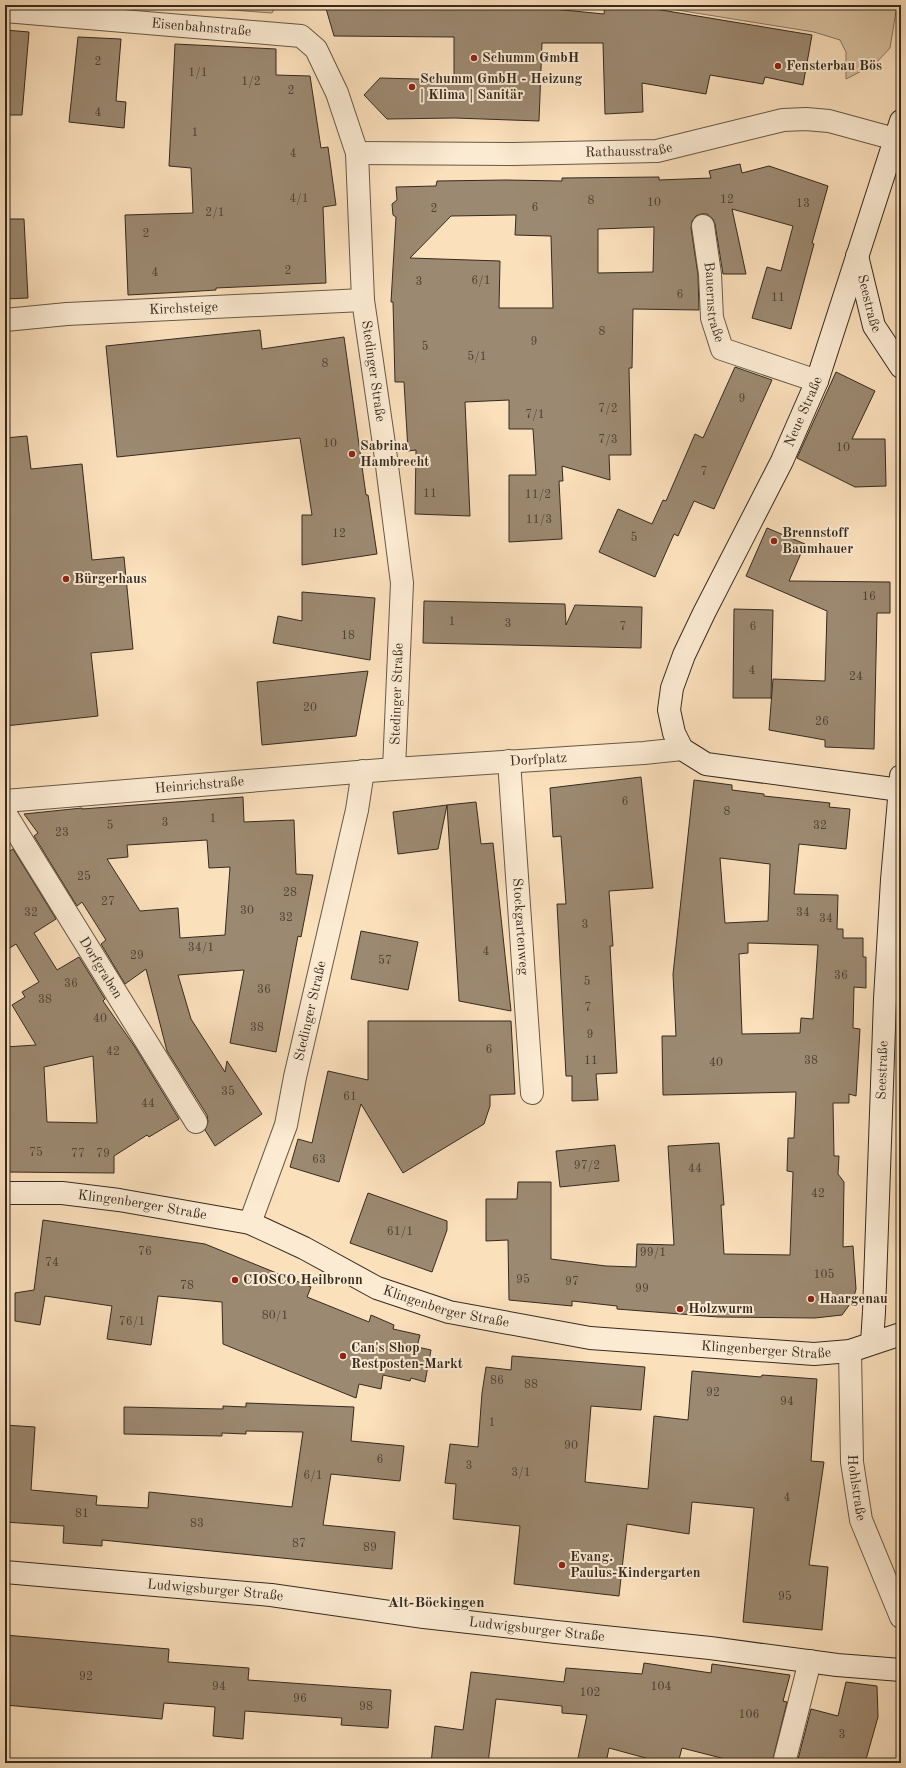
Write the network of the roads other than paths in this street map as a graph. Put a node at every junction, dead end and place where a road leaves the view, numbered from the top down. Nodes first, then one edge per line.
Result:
1 (5, 11) edge
2 (301, 36) joint
3 (898, 130) edge
4 (358, 153) junction
5 (703, 226) dead end
6 (857, 256) junction
7 (363, 300) junction
8 (5, 320) edge
9 (901, 368) edge
10 (817, 382) junction
11 (682, 749) junction
12 (509, 761) junction
13 (394, 769) junction
14 (363, 771) junction
15 (901, 783) edge
16 (5, 801) edge
17 (5, 814) edge
18 (895, 933) edge
19 (532, 1093) dead end
20 (196, 1122) dead end
21 (5, 1193) edge
22 (250, 1223) junction
23 (901, 1334) edge
24 (872, 1343) junction
25 (850, 1351) junction
26 (5, 1572) edge
27 (901, 1617) edge
28 (810, 1661) junction
29 (901, 1670) edge
30 (784, 1763) edge

1 - 2 street, Eisenbahnstraße
2 - 4 street, Stedinger Straße
3 - 4 street, Rathausstraße
3 - 6 street, Neue Straße
4 - 7 street, Stedinger Straße
5 - 10 street, Bauernstraße
6 - 9 street, Seestraße
6 - 10 street, Neue Straße
7 - 8 street, Kirchsteige
7 - 13 street, Stedinger Straße
10 - 11 street, Neue Straße
11 - 12 street, Dorfplatz
11 - 15 street
12 - 13 street, Dorfplatz
12 - 19 street, Stockgartenweg
13 - 14 street, Heinrichstraße
14 - 16 street, Heinrichstraße
14 - 22 street, Stedinger Straße
15 - 18 street, Seestraße
17 - 20 street, Dorfgraben
18 - 24 street, Seestraße
21 - 22 street, Klingenberger Straße
22 - 25 street, Klingenberger Straße
23 - 24 street, Klingenberger Straße
24 - 25 street, Klingenberger Straße
25 - 27 street, Hohlstraße
26 - 28 street, Ludwigsburger Straße
28 - 29 street, Ludwigsburger Straße
28 - 30 street

